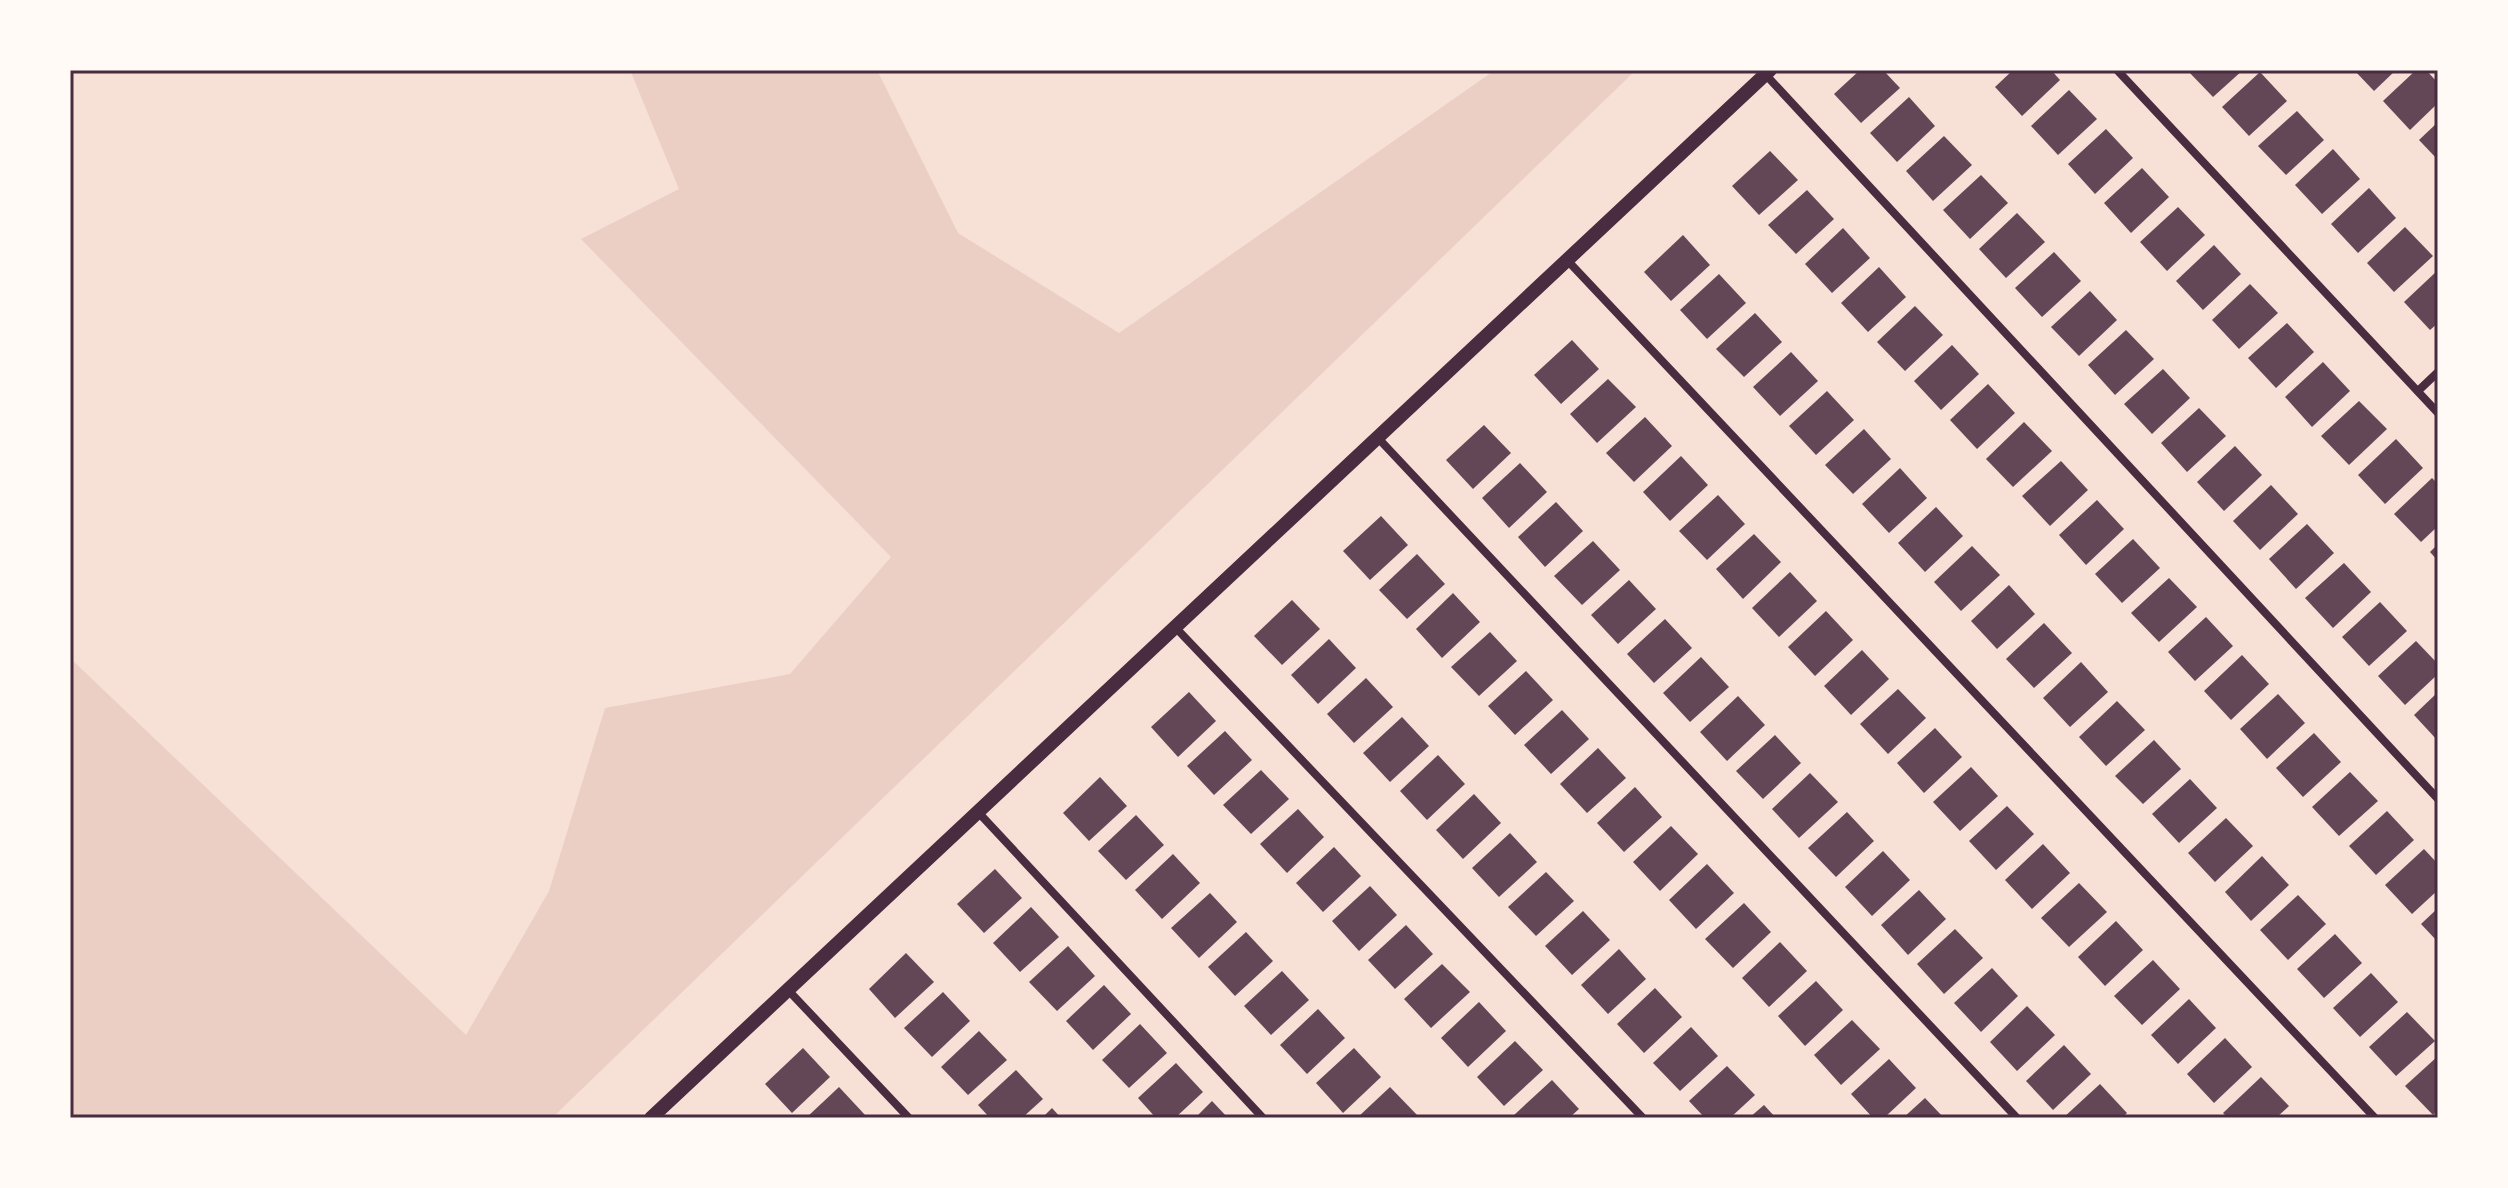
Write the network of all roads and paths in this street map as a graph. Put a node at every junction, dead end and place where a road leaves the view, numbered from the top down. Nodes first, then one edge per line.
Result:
1 (2117, 70) edge
2 (1768, 72) edge
3 (1567, 260) junction
4 (2438, 372) edge
5 (2418, 391) junction
6 (2438, 413) edge
7 (1378, 438) junction
8 (1175, 627) junction
9 (2438, 799) edge
10 (978, 812) junction
11 (788, 990) junction
12 (651, 1118) edge
13 (909, 1118) edge
14 (1263, 1118) edge
15 (1643, 1118) edge
16 (2017, 1118) edge
17 (2375, 1118) edge

1 - 5 street
2 - 3 street
2 - 9 street
3 - 7 street
3 - 17 street
4 - 5 street
5 - 6 street
7 - 8 street
7 - 16 street
8 - 10 street
8 - 15 street
10 - 11 street
10 - 14 street
11 - 12 street
11 - 13 street

